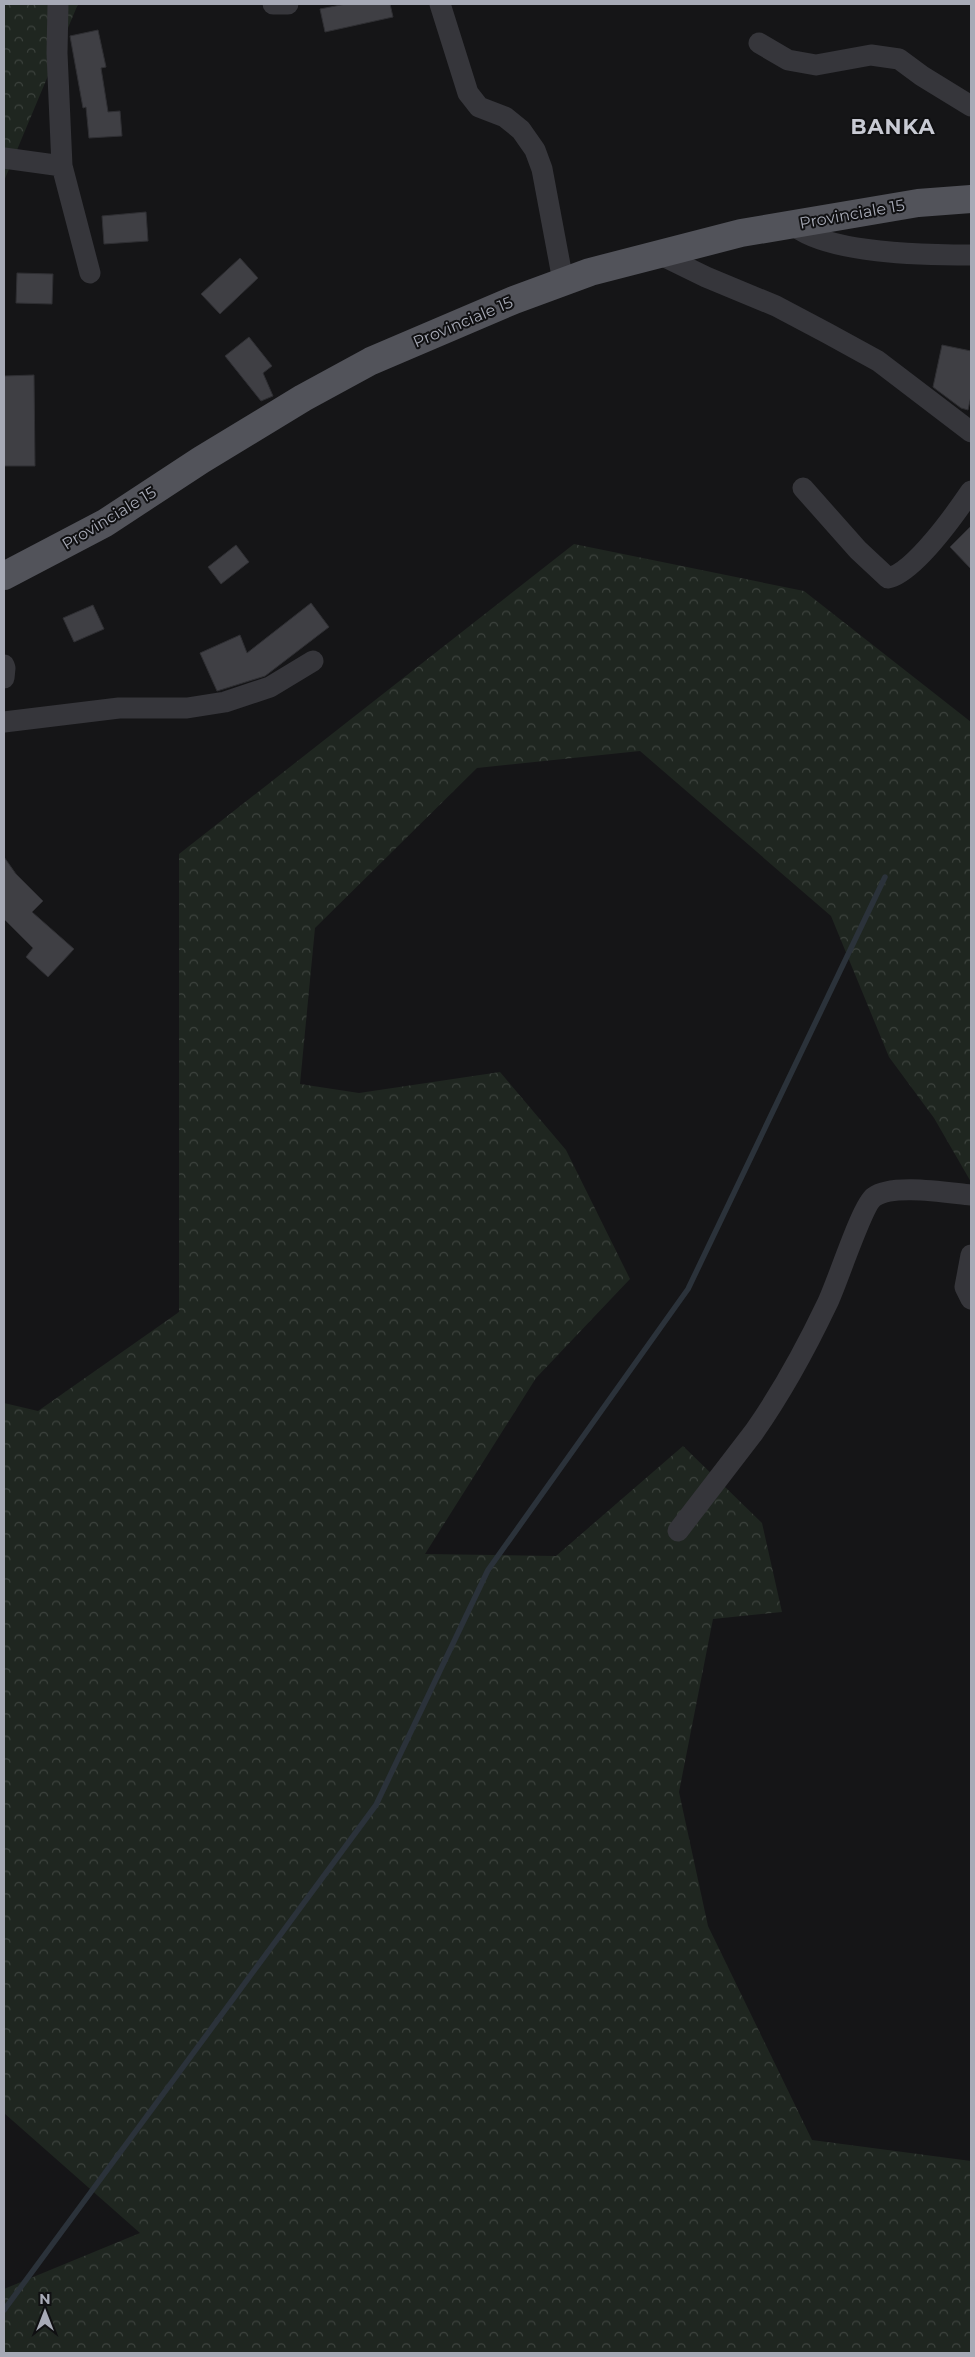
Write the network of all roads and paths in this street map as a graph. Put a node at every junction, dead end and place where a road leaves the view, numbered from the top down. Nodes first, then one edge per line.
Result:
1 (58, 4) edge
2 (273, 4) edge
3 (288, 4) edge
4 (440, 4) edge
5 (759, 43) dead end
6 (971, 106) edge
7 (4, 158) edge
8 (62, 166) junction
9 (971, 199) edge
10 (792, 224) junction
11 (659, 254) junction
12 (971, 255) edge
13 (90, 274) dead end
14 (563, 281) junction
15 (971, 432) edge
16 (802, 488) dead end
17 (971, 491) edge
18 (4, 576) edge
19 (313, 661) dead end
20 (4, 664) edge
21 (4, 678) edge
22 (4, 722) edge
23 (971, 1195) edge
24 (971, 1255) edge
25 (971, 1300) edge
26 (678, 1531) dead end

1 - 8 street
2 - 3 street
4 - 14 street
5 - 6 street
7 - 8 street
8 - 13 street
9 - 10 main road, Provinciale 15
10 - 11 main road, Provinciale 15
10 - 12 street
11 - 14 main road, Provinciale 15
11 - 15 street
14 - 18 main road, Provinciale 15
16 - 17 street
19 - 22 street
20 - 21 street
23 - 26 street
24 - 25 street

